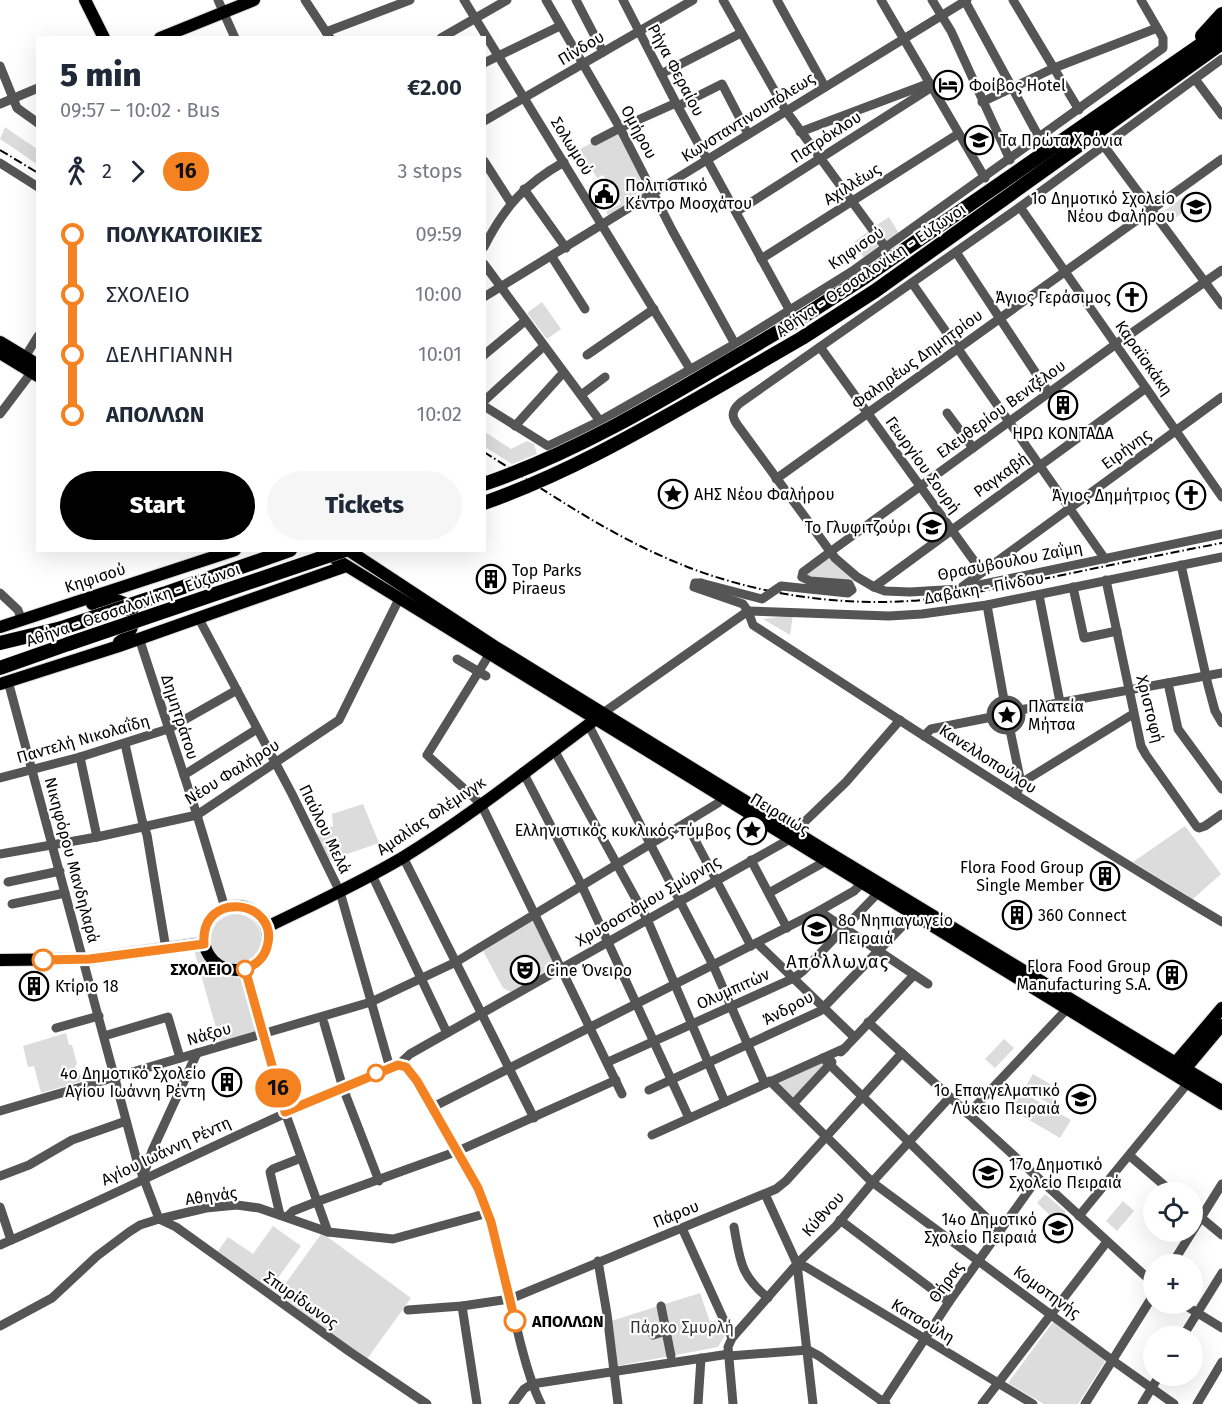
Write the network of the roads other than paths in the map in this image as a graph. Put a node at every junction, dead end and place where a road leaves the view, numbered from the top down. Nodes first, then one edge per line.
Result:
1 (85, 0) edge
2 (218, 0) edge
3 (254, 0) edge
4 (305, 0) edge
5 (410, 0) edge
6 (464, 0) edge
7 (507, 0) edge
8 (546, 0) edge
9 (576, 0) edge
10 (623, 0) edge
11 (723, 0) edge
12 (777, 0) edge
13 (880, 0) edge
14 (932, 0) edge
15 (1013, 0) edge
16 (1141, 0) edge
17 (691, 1) edge
18 (966, 1) edge
19 (222, 13) junction
20 (1222, 14) edge
21 (942, 15) junction
22 (474, 17) junction
23 (560, 26) junction
24 (1157, 28) junction
25 (1222, 30) edge
26 (639, 31) junction
27 (741, 33) junction
28 (328, 35) edge
29 (103, 36) edge
30 (165, 36) edge
31 (234, 36) edge
32 (444, 36) edge
33 (485, 36) edge
34 (486, 37) edge
35 (904, 39) junction
36 (1222, 43) edge
37 (603, 52) junction
38 (498, 57) junction
39 (1222, 59) edge
40 (486, 62) edge
41 (583, 64) junction
42 (0, 66) edge
43 (1054, 68) junction
44 (661, 74) junction
45 (1156, 74) junction
46 (1195, 79) junction
47 (931, 85) junction
48 (825, 87) junction
49 (36, 89) edge
50 (1011, 89) junction
51 (525, 98) junction
52 (12, 99) junction
53 (982, 102) junction
54 (0, 104) edge
55 (677, 104) junction
56 (1079, 110) junction
57 (786, 111) junction
58 (1222, 115) edge
59 (486, 120) edge
60 (36, 122) edge
61 (620, 128) junction
62 (800, 132) junction
63 (748, 134) junction
64 (958, 134) junction
65 (1040, 139) junction
66 (595, 141) dead end
67 (1104, 146) junction
68 (707, 159) junction
69 (819, 159) junction
70 (1222, 159) edge
71 (1010, 160) junction
72 (564, 162) junction
73 (0, 163) edge
74 (486, 166) edge
75 (985, 178) junction
76 (36, 186) edge
77 (524, 189) junction
78 (654, 194) junction
79 (851, 202) junction
80 (511, 203) junction
81 (1020, 207) junction
82 (1151, 210) junction
83 (736, 212) junction
84 (603, 225) junction
85 (486, 243) edge
86 (566, 248) junction
87 (886, 248) junction
88 (956, 252) junction
89 (552, 257) junction
90 (761, 259) junction
91 (486, 267) edge
92 (1222, 270) edge
93 (1065, 272) junction
94 (1205, 282) junction
95 (912, 283) junction
96 (501, 287) junction
97 (486, 296) edge
98 (1222, 305) edge
99 (585, 309) dead end
100 (654, 309) junction
101 (790, 311) junction
102 (999, 319) junction
103 (525, 321) junction
104 (36, 339) edge
105 (0, 342) edge
106 (735, 344) junction
107 (1116, 344) junction
108 (543, 346) junction
109 (820, 346) junction
110 (958, 348) junction
111 (0, 353) edge
112 (486, 353) edge
113 (587, 355) dead end
114 (25, 357) junction
115 (36, 369) edge
116 (690, 369) junction
117 (563, 373) junction
118 (605, 377) dead end
119 (1146, 388) junction
120 (1049, 393) junction
121 (580, 395) junction
122 (1222, 397) edge
123 (486, 399) edge
124 (486, 407) edge
125 (867, 413) junction
126 (947, 413) dead end
127 (0, 414) edge
128 (600, 421) junction
129 (1009, 422) junction
130 (515, 426) junction
131 (1176, 431) junction
132 (973, 448) junction
133 (1040, 466) junction
134 (776, 479) junction
135 (486, 483) edge
136 (920, 486) junction
137 (1222, 496) edge
138 (486, 502) edge
139 (1070, 508) junction
140 (952, 530) junction
141 (1222, 534) edge
142 (229, 552) edge
143 (284, 552) edge
144 (324, 552) edge
145 (340, 552) edge
146 (349, 552) edge
147 (830, 552) junction
148 (1222, 557) edge
149 (1105, 559) junction
150 (1181, 565) junction
151 (346, 566) junction
152 (982, 573) junction
153 (1106, 580) junction
154 (874, 587) junction
155 (1073, 587) junction
156 (960, 589) junction
157 (0, 594) edge
158 (1039, 595) junction
159 (399, 599) junction
160 (987, 605) junction
161 (748, 611) junction
162 (198, 617) junction
163 (22, 621) junction
164 (0, 627) edge
165 (1117, 631) junction
166 (139, 638) junction
167 (0, 643) edge
168 (489, 655) junction
169 (85, 657) junction
170 (457, 659) dead end
171 (0, 668) edge
172 (1222, 673) edge
173 (482, 674) junction
174 (1206, 676) junction
175 (4, 683) edge
176 (1168, 683) junction
177 (237, 690) junction
178 (1129, 690) junction
179 (1004, 700) junction
180 (1060, 702) junction
181 (1020, 710) junction
182 (1133, 714) junction
183 (992, 717) junction
184 (595, 719) junction
185 (900, 720) junction
186 (1222, 723) edge
187 (168, 729) junction
188 (257, 729) junction
189 (1010, 730) junction
190 (924, 735) junction
191 (125, 744) junction
192 (554, 750) junction
193 (80, 757) junction
194 (276, 764) junction
195 (32, 770) junction
196 (523, 772) junction
197 (183, 775) junction
198 (0, 777) edge
199 (1021, 783) junction
200 (1222, 789) edge
201 (1016, 795) junction
202 (722, 798) junction
203 (481, 804) junction
204 (1222, 814) edge
205 (197, 815) junction
206 (686, 823) junction
207 (145, 827) junction
208 (792, 835) junction
209 (97, 837) junction
210 (651, 843) junction
211 (52, 845) junction
212 (0, 854) edge
213 (403, 857) junction
214 (751, 860) junction
215 (826, 861) junction
216 (617, 864) junction
217 (60, 872) junction
218 (372, 875) junction
219 (717, 879) junction
220 (8, 882) dead end
221 (862, 884) junction
222 (582, 886) junction
223 (339, 891) junction
224 (65, 893) junction
225 (769, 893) junction
226 (878, 893) junction
227 (681, 900) junction
228 (12, 904) dead end
229 (225, 908) junction
230 (819, 911) junction
231 (535, 914) junction
232 (913, 915) junction
233 (647, 919) junction
234 (1222, 922) edge
235 (267, 927) junction
236 (787, 928) junction
237 (845, 929) junction
238 (608, 941) junction
239 (204, 944) junction
240 (754, 945) junction
241 (166, 949) junction
242 (878, 951) junction
243 (84, 959) junction
244 (0, 960) edge
245 (456, 962) junction
246 (713, 965) junction
247 (562, 967) junction
248 (245, 969) junction
249 (914, 975) junction
250 (794, 978) junction
251 (421, 980) junction
252 (676, 984) junction
253 (928, 984) dead end
254 (371, 1002) junction
255 (636, 1004) junction
256 (731, 1006) junction
257 (824, 1008) junction
258 (1222, 1008) edge
259 (1066, 1009) junction
260 (482, 1014) junction
261 (99, 1016) junction
262 (868, 1022) junction
263 (324, 1023) dead end
264 (692, 1023) junction
265 (1222, 1025) edge
266 (56, 1028) dead end
267 (591, 1028) junction
268 (263, 1033) junction
269 (447, 1033) junction
270 (104, 1036) junction
271 (854, 1037) junction
272 (653, 1041) junction
273 (748, 1045) junction
274 (845, 1048) junction
275 (197, 1053) junction
276 (902, 1053) junction
277 (180, 1058) junction
278 (823, 1058) junction
279 (608, 1062) junction
280 (709, 1062) junction
281 (830, 1065) junction
282 (394, 1066) junction
283 (510, 1070) junction
284 (1179, 1072) junction
285 (115, 1077) junction
286 (671, 1079) junction
287 (616, 1080) junction
288 (767, 1083) junction
289 (343, 1088) junction
290 (649, 1090) dead end
291 (1222, 1090) edge
292 (622, 1094) dead end
293 (863, 1096) junction
294 (950, 1098) junction
295 (725, 1102) junction
296 (794, 1103) junction
297 (1222, 1104) edge
298 (433, 1107) junction
299 (0, 1111) edge
300 (285, 1112) junction
301 (968, 1114) junction
302 (534, 1118) junction
303 (689, 1118) junction
304 (126, 1121) junction
305 (652, 1135) dead end
306 (826, 1135) junction
307 (909, 1142) junction
308 (458, 1151) junction
309 (1130, 1156) junction
310 (301, 1158) junction
311 (0, 1176) edge
312 (142, 1179) junction
313 (1037, 1179) junction
314 (379, 1181) junction
315 (872, 1182) junction
316 (1160, 1182) edge
317 (1222, 1184) edge
318 (765, 1194) junction
319 (316, 1202) junction
320 (0, 1207) edge
321 (488, 1213) junction
322 (1203, 1215) edge
323 (284, 1216) junction
324 (1078, 1216) junction
325 (159, 1219) junction
326 (1203, 1220) edge
327 (840, 1221) junction
328 (735, 1227) dead end
329 (682, 1228) junction
330 (1000, 1231) junction
331 (328, 1232) junction
332 (1222, 1235) edge
333 (11, 1240) junction
334 (1106, 1243) junction
335 (0, 1245) edge
336 (598, 1262) junction
337 (979, 1262) junction
338 (797, 1264) junction
339 (1222, 1273) edge
340 (1143, 1275) edge
341 (768, 1298) junction
342 (510, 1299) junction
343 (949, 1302) junction
344 (1203, 1303) edge
345 (462, 1306) junction
346 (661, 1306) dead end
347 (408, 1310) dead end
348 (1143, 1311) edge
349 (1052, 1314) junction
350 (1200, 1314) edge
351 (0, 1326) edge
352 (1222, 1328) edge
353 (666, 1331) junction
354 (653, 1335) dead end
355 (732, 1338) junction
356 (924, 1340) junction
357 (808, 1350) junction
358 (729, 1355) junction
359 (671, 1356) dead end
360 (701, 1358) junction
361 (1112, 1360) junction
362 (1222, 1362) edge
363 (614, 1371) junction
364 (998, 1383) junction
365 (532, 1384) junction
366 (1152, 1388) junction
367 (884, 1403) edge
368 (427, 1404) edge
369 (477, 1404) edge
370 (513, 1404) edge
371 (541, 1404) edge
372 (618, 1404) edge
373 (698, 1404) edge
374 (733, 1404) edge
375 (813, 1404) edge
376 (982, 1404) edge
377 (1033, 1404) edge
378 (1085, 1404) edge
379 (1142, 1404) edge
380 (1174, 1404) edge
381 (1197, 1404) edge

1 - 29 main road
2 - 19 street
3 - 19 main road
4 - 28 street
5 - 28 street
6 - 22 street, Σολωμού
7 - 22 street
8 - 23 street, Ομήρου
9 - 37 street
10 - 26 street, Ρήγα Φεραίου
11 - 27 street
12 - 48 street
13 - 35 street
14 - 21 street
15 - 43 street
16 - 24 street
17 - 26 street, Πίνδου
18 - 21 street, Κωνσταντινουπόλεως
18 - 50 street
19 - 30 main road
19 - 31 street
20 - 45 highway
21 - 35 street, Κωνσταντινουπόλεως
21 - 53 street
22 - 32 street
22 - 33 street, Σολωμού
23 - 38 street
23 - 41 street, Ομήρου
24 - 43 street
24 - 56 street, Κηφισού
25 - 45 highway
26 - 37 street, Πίνδου
26 - 44 street, Ρήγα Φεραίου
27 - 44 street
27 - 57 street
34 - 38 street, Σολωμού
35 - 47 street
35 - 48 street, Κωνσταντινουπόλεως
36 - 138 highway, Αθήνα - Θεσσαλονίκη - Εύζωνοι, bridge
37 - 41 street, Πίνδου
38 - 40 street
38 - 51 street, Σολωμού
39 - 46 street
41 - 51 street, Πίνδου
41 - 61 street, Ομήρου
42 - 52 street
43 - 50 street
43 - 56 street
44 - 55 street, Ρήγα Φεραίου
45 - 135 highway, Αθήνα - Θεσσαλονίκη - Εύζωνοι, bridge
46 - 58 street
46 - 67 street
47 - 62 street
47 - 64 street
47 - 69 street, Πατρόκλου
48 - 57 street, Κωνσταντινουπόλεως
49 - 52 street
50 - 53 street
50 - 65 street
51 - 59 street, Πίνδου
51 - 72 street, Σολωμού
52 - 54 street
52 - 60 street
53 - 71 street
55 - 61 street
55 - 63 street
55 - 68 street, Ρήγα Φεραίου
56 - 65 street, Κηφισού
57 - 62 street
57 - 63 street, Κωνσταντινουπόλεως
61 - 66 street
61 - 78 street, Ομήρου
62 - 69 street
63 - 68 street, Κωνσταντινουπόλεως
64 - 75 street
64 - 79 street, Αχιλλέως
65 - 71 street, Κηφισού
67 - 81 street
67 - 82 street
68 - 78 street, Κωνσταντινουπόλεως
68 - 83 street, Ρήγα Φεραίου
69 - 79 street
69 - 83 street, Πατρόκλου
70 - 82 street, Φαληρέως Δημητρίου
71 - 75 street, Κηφισού
72 - 77 street
72 - 84 street, Σολωμού
73 - 76 street
74 - 80 street
75 - 87 street, Κηφισού
77 - 80 street
77 - 86 street
78 - 84 street, Κωνσταντινουπόλεως
78 - 106 street, Ομήρου
79 - 87 street
79 - 90 street, Αχιλλέως
80 - 85 street
81 - 88 street
81 - 93 street, Καραϊσκάκη
82 - 93 street, Φαληρέως Δημητρίου
82 - 94 street
83 - 90 street, Ρήγα Φεραίου
84 - 86 street, Κωνσταντινουπόλεως
84 - 100 street, Σολωμού
86 - 89 street, Κωνσταντινουπόλεως
87 - 101 street, Κηφισού
88 - 95 street
88 - 102 street
89 - 96 street, Κωνσταντινουπόλεως
89 - 99 street
90 - 101 street, Ρήγα Φεραίου
91 - 96 street
92 - 94 street, Ελευθερίου Βενιζέλου
93 - 102 street, Φαληρέως Δημητρίου
93 - 107 street, Καραϊσκάκη
94 - 98 street
94 - 107 street, Ελευθερίου Βενιζέλου
95 - 109 street
95 - 110 street
96 - 97 street, Κωνσταντινουπόλεως
96 - 103 street
100 - 113 street
100 - 116 street, Σολωμού
101 - 106 street, Κηφισού
102 - 110 street, Φαληρέως Δημητρίου
102 - 120 street
103 - 108 street
103 - 112 street
104 - 114 street
105 - 114 main road
106 - 116 street, Κηφισού
107 - 119 street, Καραϊσκάκη
107 - 120 street, Ελευθερίου Βενιζέλου
108 - 117 street
108 - 123 street
109 - 125 street, Γεωργίου Σουρή
109 - 134 street
110 - 125 street, Φαληρέως Δημητρίου
110 - 129 street
111 - 115 main road
114 - 115 main road
115 - 127 street
116 - 128 street, Κηφισού
117 - 121 street
117 - 130 street
118 - 121 street
119 - 131 street, Καραϊσκάκη
119 - 133 street, Ραγκαβή
120 - 129 street, Ελευθερίου Βενιζέλου
121 - 128 street
122 - 131 street, Ειρήνης
124 - 130 street
125 - 134 street, Φαληρέως Δημητρίου
125 - 136 street, Γεωργίου Σουρή
126 - 132 street
128 - 130 street, Κηφισού
129 - 132 street, Ελευθερίου Βενιζέλου
129 - 133 street
131 - 137 street, Καραϊσκάκη
131 - 139 street, Ειρήνης
132 - 136 street, Ελευθερίου Βενιζέλου
133 - 139 street
133 - 140 street, Ραγκαβή
134 - 147 street
136 - 140 street, Γεωργίου Σουρή
136 - 147 street, Ελευθερίου Βενιζέλου
139 - 149 street
139 - 152 street, Ειρήνης
140 - 152 street, Γεωργίου Σουρή
140 - 154 street, Ραγκαβή
141 - 149 street, Θρασύβουλου Ζαΐμη
142 - 163 main road, Κηφισού
143 - 167 highway, Αθήνα - Θεσσαλονίκη - Εύζωνοι, bridge
144 - 151 main road, Πειραιώς
145 - 171 highway, Αθήνα - Θεσσαλονίκη - Εύζωνοι, bridge
146 - 184 main road, Πειραιώς
147 - 154 street
147 - 161 street, Ελευθερίου Βενιζέλου, bridge
148 - 150 street, Δαβάκη - Πίνδου
149 - 156 street, Θρασύβουλου Ζαΐμη
150 - 153 street, Δαβάκη - Πίνδου
150 - 174 street
151 - 159 main road, Πειραιώς
151 - 162 main road
152 - 156 street, Ειρήνης
153 - 155 street, Δαβάκη - Πίνδου
153 - 165 street, Χριστοφή
154 - 156 street, Θρασύβουλου Ζαΐμη
155 - 158 street, Δαβάκη - Πίνδου
155 - 165 street
157 - 163 street
158 - 160 street, Δαβάκη - Πίνδου
158 - 180 street
159 - 168 main road, Πειραιώς
159 - 194 street, Νέου Φαλήρου
160 - 161 street, Δαβάκη - Πίνδου
160 - 179 street
161 - 184 street
161 - 185 street, Κανελλοπούλου
162 - 166 main road
162 - 177 street, Παύλου Μελά
163 - 164 main road, Κηφισού
163 - 169 main road
165 - 178 street, Χριστοφή
166 - 169 main road
166 - 187 street, Δημητράτου
168 - 173 street
168 - 184 main road, Πειραιώς
169 - 175 main road
170 - 173 street
172 - 174 street
173 - 203 street
174 - 176 street
174 - 186 street
175 - 195 street, Νικηφόρου Μανδηλαρά
176 - 178 street
176 - 200 street
177 - 187 street, Παντελή Νικολαΐδη
177 - 188 street, Παύλου Μελά
178 - 180 street
178 - 182 street, Χριστοφή
179 - 181 street
179 - 183 street
180 - 181 street
181 - 189 street
182 - 199 street
182 - 204 street, Χριστοφή
183 - 189 street
183 - 190 street
184 - 192 main road, Αμαλίας Φλέμινγκ
184 - 202 main road, Πειραιώς
184 - 208 main road, Πειραιώς
184 - 210 street, Κομοτηνής
185 - 190 street, Κανελλοπούλου
185 - 208 street, Χρυσοστόμου Σμύρνης
187 - 191 street, Παντελή Νικολαΐδη
187 - 197 street, Δημητράτου
188 - 194 street, Παύλου Μελά
188 - 197 street
189 - 199 street
190 - 201 street, Κανελλοπούλου
191 - 193 street, Παντελή Νικολαΐδη
191 - 207 street
192 - 196 main road, Αμαλίας Φλέμινγκ
192 - 216 street
193 - 195 street, Παντελή Νικολαΐδη
193 - 209 street
194 - 205 street, Νέου Φαλήρου
194 - 223 street, Παύλου Μελά
195 - 198 street, Παντελή Νικολαΐδη
195 - 211 street, Νικηφόρου Μανδηλαρά
196 - 203 main road, Αμαλίας Φλέμινγκ
196 - 222 street
197 - 205 street, Δημητράτου
199 - 201 street
201 - 234 street, Κανελλοπούλου
202 - 206 street, Νάξου
202 - 208 main road, Πειραιώς
203 - 213 main road, Αμαλίας Φλέμινγκ
203 - 231 street
205 - 207 street, Νέου Φαλήρου
205 - 229 street, Δημητράτου
206 - 210 street, Νάξου
206 - 219 street
207 - 209 street, Νέου Φαλήρου
207 - 241 street
208 - 214 street, Χρυσοστόμου Σμύρνης
208 - 215 main road, Πειραιώς
208 - 284 main road, Πειραιώς
209 - 211 street, Νέου Φαλήρου
210 - 216 street, Νάξου
210 - 227 street, Κομοτηνής
211 - 212 street, Νέου Φαλήρου
211 - 217 street, Νικηφόρου Μανδηλαρά
213 - 218 main road, Αμαλίας Φλέμινγκ
213 - 245 street
214 - 219 street, Χρυσοστόμου Σμύρνης
214 - 225 street
215 - 221 main road, Πειραιώς
215 - 225 street
216 - 222 street, Νάξου
216 - 233 street
217 - 220 street
217 - 224 street, Νικηφόρου Μανδηλαρά
218 - 223 main road, Αμαλίας Φλέμινγκ
218 - 251 street
219 - 227 street, Χρυσοστόμου Σμύρνης
219 - 240 street
221 - 226 main road, Πειραιώς
221 - 230 street
222 - 231 street, Νάξου
222 - 238 street
223 - 235 main road, Αμαλίας Φλέμινγκ
223 - 254 street, Παύλου Μελά
224 - 228 street
224 - 243 street, Νικηφόρου Μανδηλαρά
225 - 236 street
226 - 232 main road, Πειραιώς
226 - 237 street, Ολυμπιτών
227 - 233 street, Χρυσοστόμου Σμύρνης
227 - 246 street, Κομοτηνής
229 - 235 main road
229 - 239 main road
230 - 236 street
230 - 237 street
231 - 245 street, Νάξου
231 - 247 street
232 - 242 street, Άνδρου
232 - 259 main road, Πειραιώς
233 - 238 street, Χρυσοστόμου Σμύρνης
233 - 252 street
235 - 248 main road
236 - 240 street
237 - 242 street
237 - 250 street, Ολυμπιτών
238 - 247 street, Χρυσοστόμου Σμύρνης
238 - 255 street
239 - 241 main road
239 - 248 main road
240 - 246 street
240 - 250 street
241 - 243 main road
242 - 249 street
242 - 257 street, Άνδρου
243 - 244 main road
243 - 261 street, Νικηφόρου Μανδηλαρά
245 - 251 street, Νάξου
245 - 260 street
246 - 252 street
246 - 256 street, Κομοτηνής
247 - 260 street, Χρυσοστόμου Σμύρνης
247 - 267 street
248 - 268 street
249 - 253 street
249 - 262 street
250 - 256 street, Ολυμπιτών
250 - 257 street
251 - 254 street, Νάξου
251 - 269 street
252 - 255 street
252 - 264 street
254 - 268 street, Νάξου
254 - 282 street, Παύλου Μελά
255 - 267 street
255 - 272 street
256 - 264 street, Ολυμπιτών
256 - 273 street, Κομοτηνής
257 - 271 street
257 - 273 street, Άνδρου
258 - 284 main road
259 - 284 main road, Πειραιώς
259 - 301 street
260 - 269 street, Χρυσοστόμου Σμύρνης
260 - 283 street
261 - 266 street
261 - 270 street, Νικηφόρου Μανδηλαρά
262 - 271 street
262 - 276 street
263 - 289 street
264 - 272 street, Ολυμπιτών
264 - 280 street
265 - 284 main road
267 - 279 street
267 - 283 street
268 - 275 street, Νάξου
268 - 300 street
269 - 282 street, Χρυσοστόμου Σμύρνης
270 - 277 street
270 - 285 street, Νικηφόρου Μανδηλαρά
271 - 274 street
272 - 279 street, Ολυμπιτών
272 - 286 street
273 - 280 street, Άνδρου
273 - 288 street, Κομοτηνής
274 - 278 street
274 - 281 street
275 - 277 street, Νάξου
275 - 312 street
276 - 293 street, Πάρου
276 - 294 street
277 - 285 street, Νάξου
278 - 281 street
278 - 288 street
279 - 287 street
280 - 286 street, Άνδρου
280 - 295 street
281 - 293 street
281 - 296 street
282 - 289 street, Αγίου Ιωάννη Ρέντη
282 - 298 street
283 - 298 street
283 - 302 street
284 - 291 main road, Πειραιώς
284 - 297 main road, Πειραιώς
284 - 309 street
285 - 299 street, Νάξου
285 - 304 street, Νικηφόρου Μανδηλαρά
286 - 290 street, Άνδρου
286 - 303 street
287 - 292 street
287 - 302 street
288 - 295 street
288 - 296 street, Κομοτηνής
289 - 300 street, Αγίου Ιωάννη Ρέντη
289 - 314 street
293 - 306 street, Πάρου
293 - 307 street
294 - 301 street
294 - 307 street, Κύθνου
295 - 303 street
296 - 306 street, Κομοτηνής
298 - 308 street
300 - 310 street
300 - 312 street, Αγίου Ιωάννη Ρέντη
301 - 313 street
302 - 308 street
303 - 305 street
304 - 311 street
304 - 312 street, Νικηφόρου Μανδηλαρά
306 - 315 street, Κομοτηνής
306 - 318 street, Πάρου
307 - 315 street, Κύθνου
307 - 330 street
308 - 314 street
308 - 321 street
309 - 316 street
309 - 324 street
310 - 319 street
310 - 323 street
312 - 325 street, Νικηφόρου Μανδηλαρά
312 - 333 street, Αγίου Ιωάννη Ρέντη
313 - 324 street
313 - 330 street, Θήρας
314 - 319 street
315 - 327 street, Κύθνου
315 - 337 street, Κομοτηνής
317 - 322 street
318 - 329 street, Πάρου
318 - 338 street
319 - 323 street
319 - 331 street
320 - 333 street
321 - 331 street, Αθηνάς
321 - 342 street
323 - 325 street, Αθηνάς
323 - 331 street, Αθηνάς
324 - 334 street
325 - 351 street, Αθηνάς
325 - 368 street, Σπυρίδωνος
326 - 332 street
327 - 338 street, Κύθνου
327 - 343 street
328 - 341 street
329 - 336 street, Πάρου
329 - 355 street
330 - 337 street, Θήρας
333 - 335 street, Αγίου Ιωάννη Ρέντη
334 - 340 street
334 - 349 street
336 - 342 street, Πάρου
336 - 363 street
337 - 343 street, Θήρας
337 - 349 street, Κομοτηνής
338 - 341 street, Κύθνου
338 - 356 street, Κατσούλη
338 - 357 street
339 - 344 street
341 - 355 street, Κύθνου
342 - 345 street, Πάρου
342 - 365 street
343 - 356 street, Θήρας
345 - 347 street, Πάρου
345 - 369 street
346 - 353 street
348 - 361 street
349 - 361 street, Κομοτηνής
349 - 364 street
350 - 352 street
353 - 354 street
353 - 359 street
355 - 358 street
356 - 364 street, Κατσούλη
356 - 367 street, Θήρας
357 - 358 street
357 - 367 street
357 - 375 street
358 - 360 street
358 - 374 street
360 - 363 street
360 - 373 street
361 - 366 street, Κομοτηνής
361 - 378 street
362 - 381 street
363 - 365 street
363 - 372 street
364 - 376 street
364 - 377 street, Κατσούλη
365 - 370 street
365 - 371 street
366 - 379 street
366 - 380 street, Κομοτηνής

